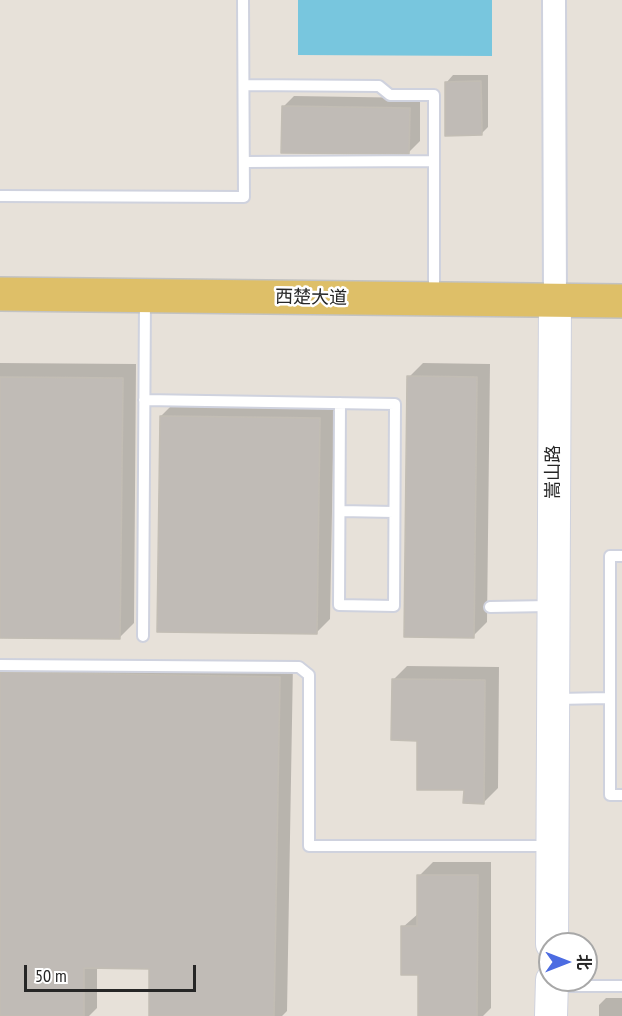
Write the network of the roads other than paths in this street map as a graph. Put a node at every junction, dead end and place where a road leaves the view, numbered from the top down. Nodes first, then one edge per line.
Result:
1 (243, 0) edge
2 (554, 0) edge
3 (244, 85) junction
4 (434, 161) junction
5 (244, 162) junction
6 (0, 196) edge
7 (0, 294) edge
8 (145, 296) junction
9 (434, 299) junction
10 (555, 301) junction
11 (622, 301) edge
12 (144, 400) junction
13 (340, 403) junction
14 (340, 511) junction
15 (394, 512) junction
16 (622, 556) edge
17 (553, 606) junction
18 (490, 607) dead end
19 (143, 636) dead end
20 (0, 665) edge
21 (609, 698) junction
22 (553, 699) junction
23 (622, 795) edge
24 (552, 846) junction
25 (552, 932) edge
26 (622, 986) edge
27 (552, 994) edge

1 - 3 lane
2 - 10 street, 嵩山路
3 - 4 lane
3 - 5 lane
4 - 5 lane
4 - 9 lane
5 - 6 lane
7 - 8 main road, 西楚大道
8 - 9 main road, 西楚大道
8 - 12 lane
9 - 10 main road, 西楚大道
10 - 11 main road, 西楚大道
10 - 17 street, 嵩山路
12 - 13 lane
12 - 19 lane
13 - 14 lane
13 - 15 lane
14 - 15 lane
14 - 15 lane
16 - 21 lane
17 - 18 lane
17 - 22 street, 嵩山路
20 - 24 lane
21 - 22 lane
21 - 23 lane
22 - 24 street, 嵩山路
24 - 25 street, 嵩山路
26 - 27 lane

